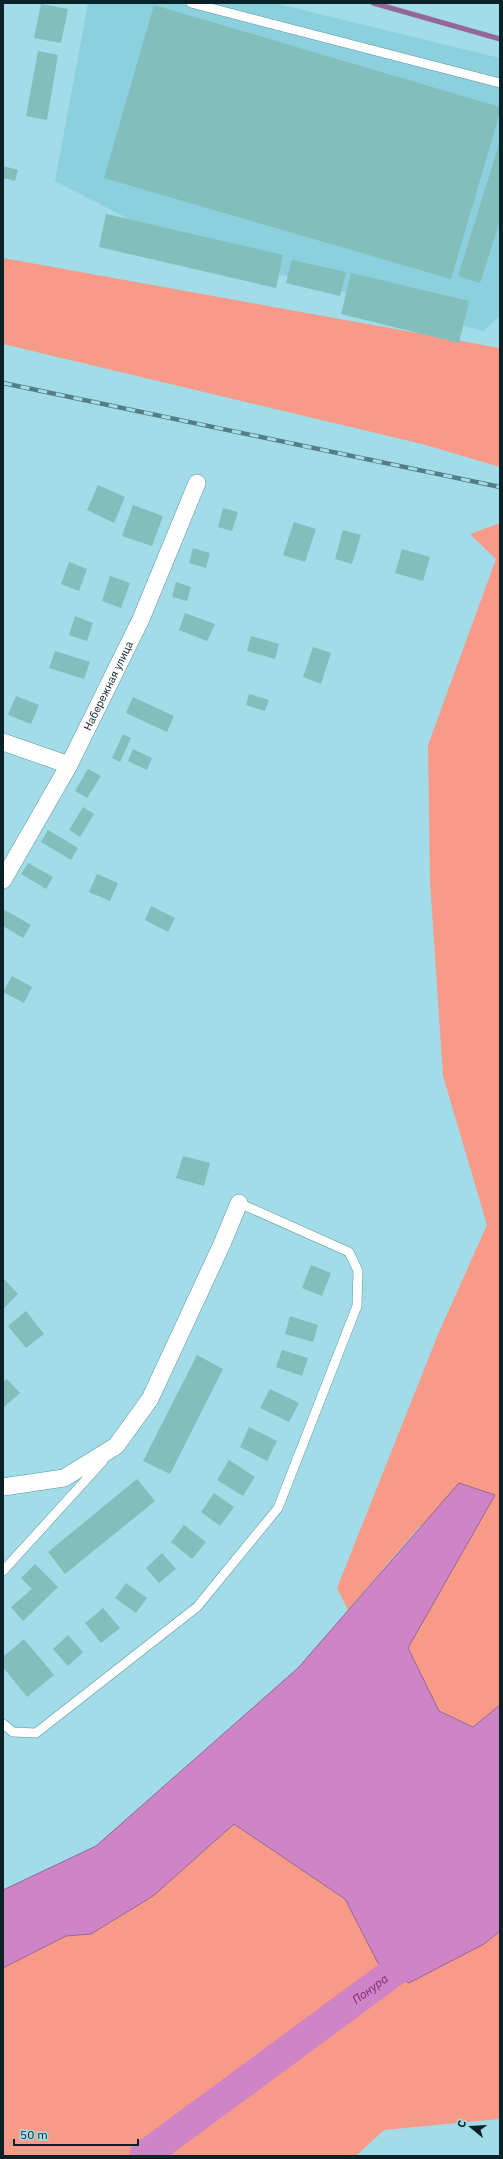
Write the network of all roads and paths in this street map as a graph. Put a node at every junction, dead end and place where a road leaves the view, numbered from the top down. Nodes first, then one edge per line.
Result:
1 (191, 3) edge
2 (500, 83) edge
3 (197, 483) dead end
4 (3, 742) edge
5 (69, 765) junction
6 (3, 880) edge
7 (239, 1203) joint
8 (116, 1446) junction
9 (3, 1487) edge
10 (3, 1571) edge
11 (3, 1724) edge

1 - 2 lane
3 - 5 street, Набережная улица
4 - 5 street
5 - 6 street, Набережная улица
7 - 8 street
7 - 11 lane
8 - 9 street
8 - 10 lane

